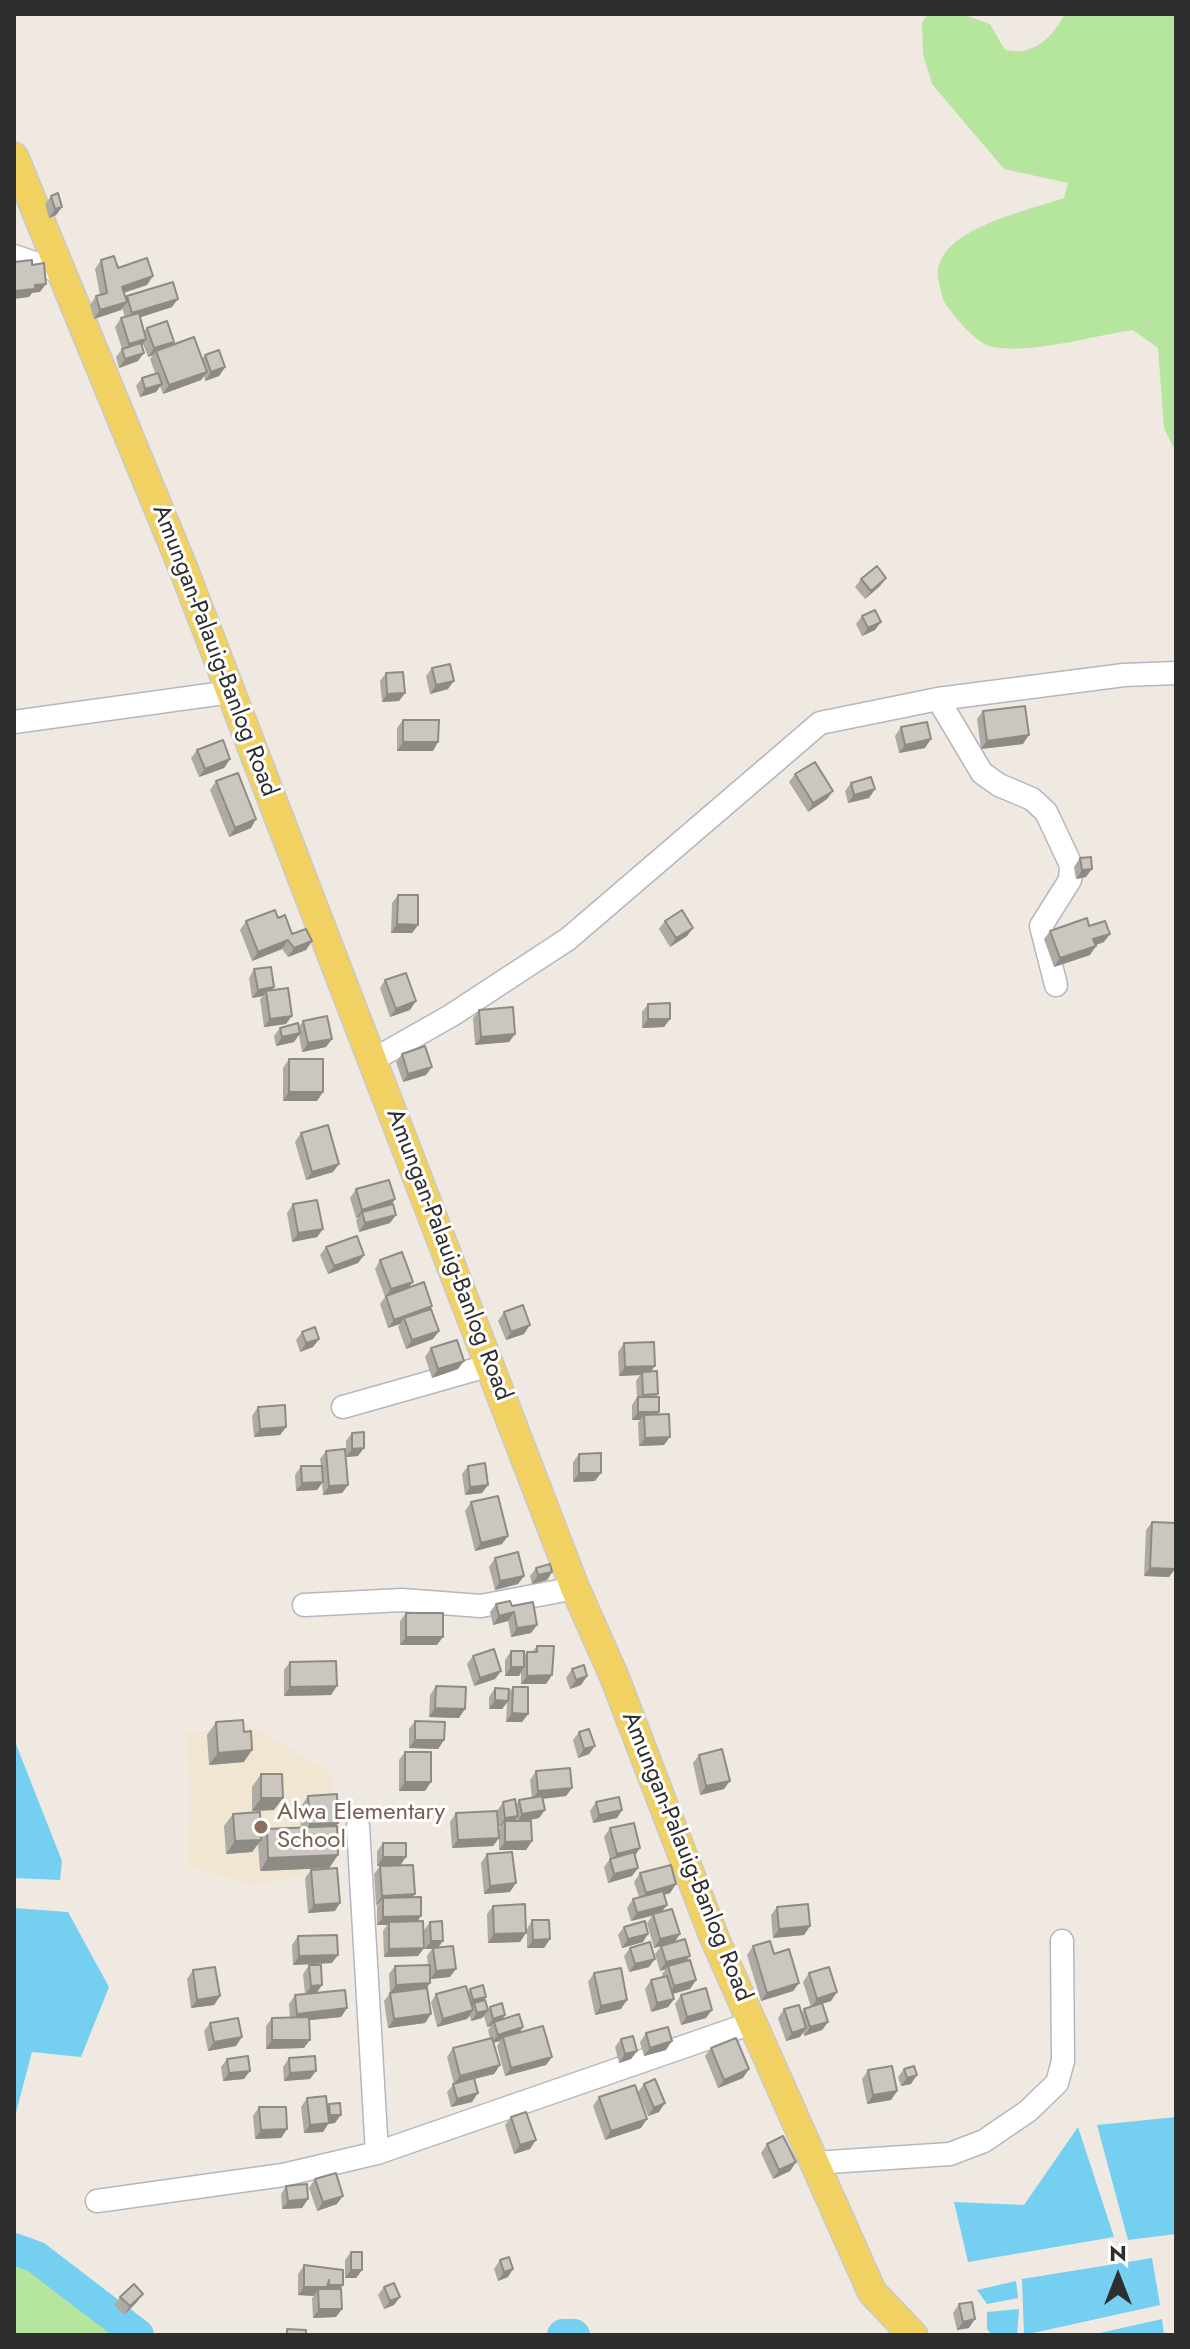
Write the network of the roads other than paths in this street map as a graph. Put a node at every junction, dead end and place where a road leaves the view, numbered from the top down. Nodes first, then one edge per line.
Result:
1 (14, 157) edge
2 (14, 256) edge
3 (61, 272) junction
4 (1176, 673) edge
5 (231, 692) junction
6 (938, 699) junction
7 (14, 722) edge
8 (1056, 985) dead end
9 (373, 1060) junction
10 (491, 1365) junction
11 (343, 1407) dead end
12 (575, 1588) junction
13 (304, 1605) dead end
14 (358, 1826) dead end
15 (1062, 1941) dead end
16 (752, 2023) junction
17 (377, 2153) junction
18 (814, 2163) junction
19 (97, 2201) dead end
20 (913, 2335) edge

1 - 3 main road, Amungan-Palauig-Banlog Road
2 - 3 street
3 - 5 main road, Amungan-Palauig-Banlog Road
4 - 6 street
5 - 7 street
5 - 9 main road, Amungan-Palauig-Banlog Road
6 - 8 street
6 - 9 street
9 - 10 main road, Amungan-Palauig-Banlog Road
10 - 11 street
10 - 12 main road, Amungan-Palauig-Banlog Road
12 - 13 street
12 - 16 main road, Amungan-Palauig-Banlog Road
14 - 17 street
15 - 18 street
16 - 17 street
16 - 18 main road, Amungan-Palauig-Banlog Road
17 - 19 street
18 - 20 main road, Amungan-Palauig-Banlog Road

